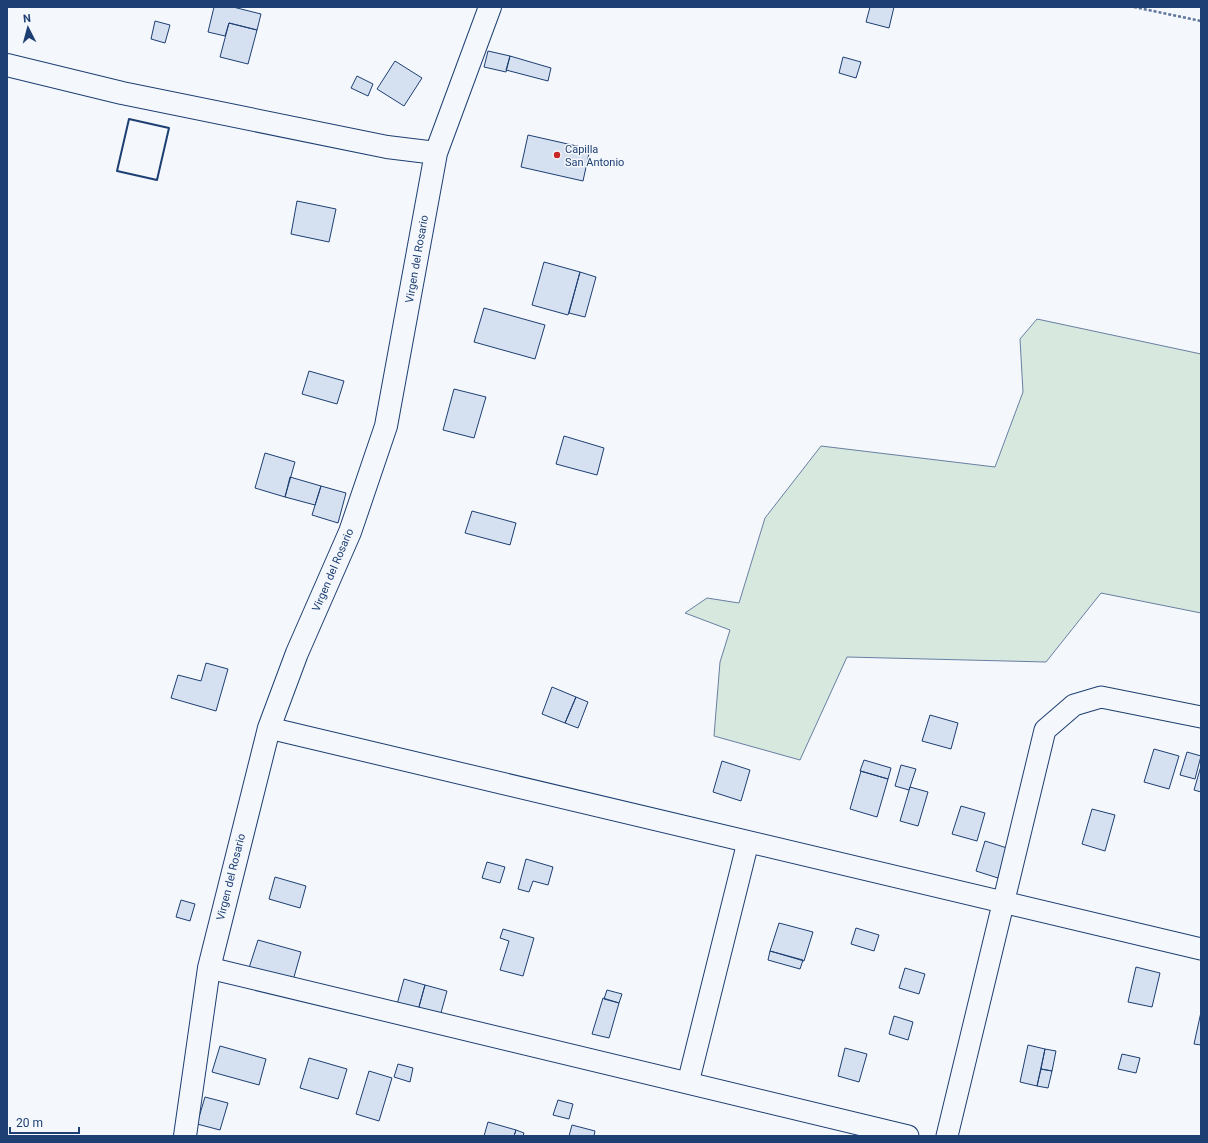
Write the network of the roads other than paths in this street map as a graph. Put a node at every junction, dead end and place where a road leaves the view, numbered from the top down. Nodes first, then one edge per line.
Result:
1 (490, 7) edge
2 (7, 65) edge
3 (436, 153) junction
4 (1201, 717) edge
5 (269, 728) junction
6 (748, 842) junction
7 (1004, 902) junction
8 (1201, 949) edge
9 (209, 968) junction
10 (688, 1083) junction
11 (185, 1136) edge
12 (908, 1136) edge
13 (947, 1136) edge

1 - 3 street, Virgen del Rosario
2 - 3 street
3 - 5 street, Virgen del Rosario
4 - 7 street
5 - 6 street
5 - 9 street, Virgen del Rosario
6 - 7 street
6 - 10 street
7 - 8 street
7 - 13 street
9 - 10 street
9 - 11 street, Virgen del Rosario
10 - 12 street

